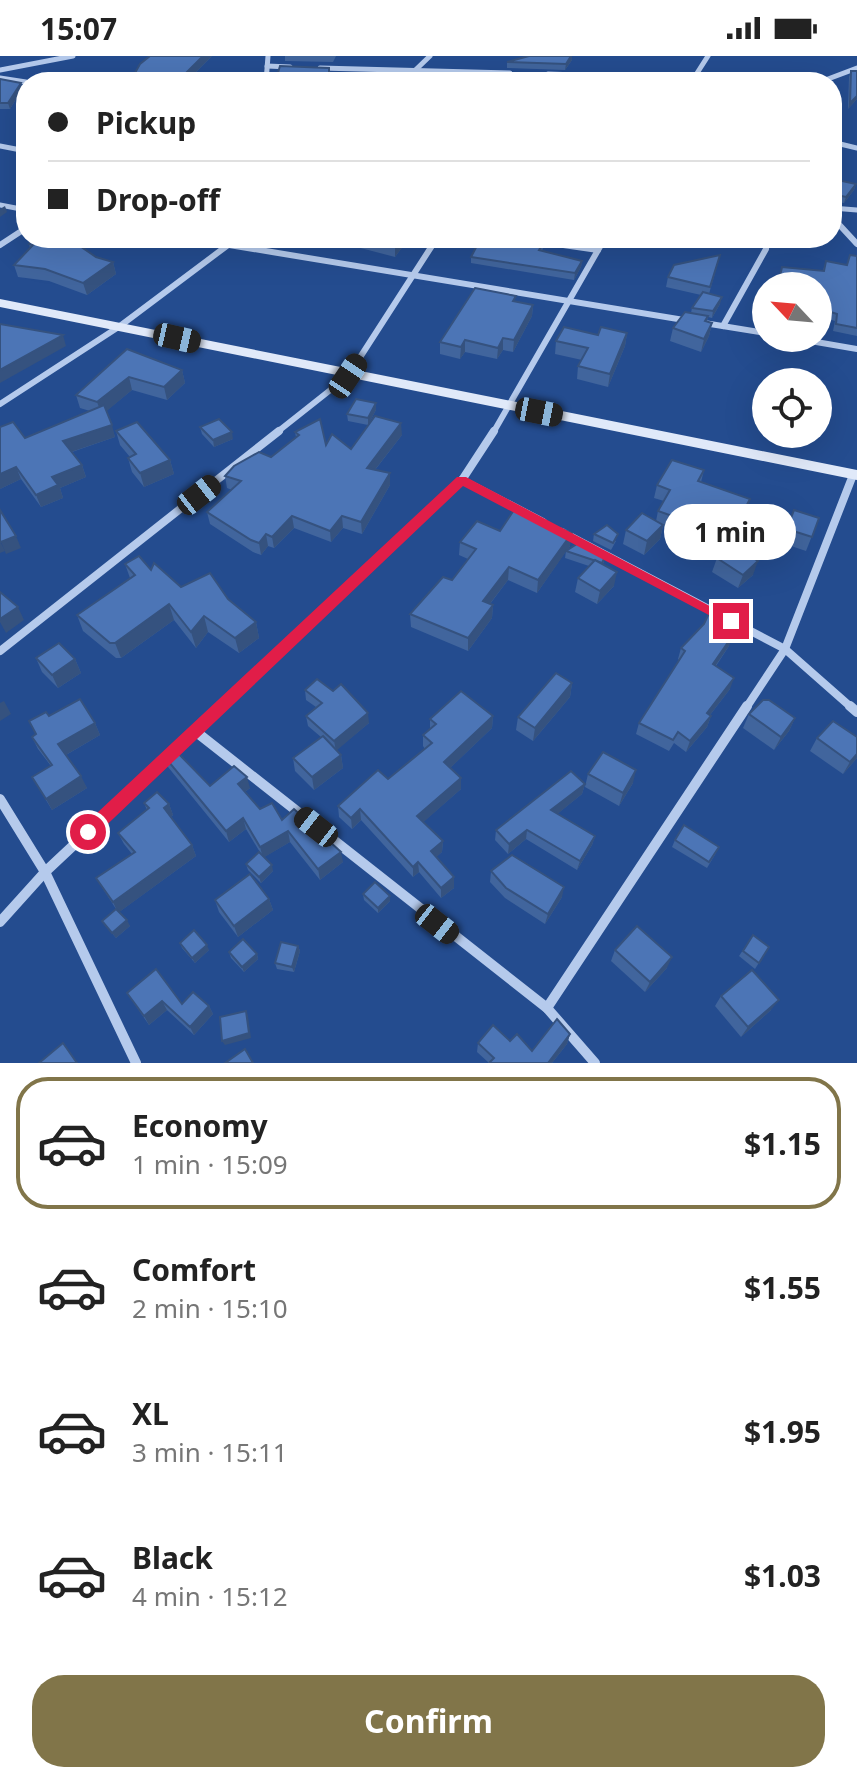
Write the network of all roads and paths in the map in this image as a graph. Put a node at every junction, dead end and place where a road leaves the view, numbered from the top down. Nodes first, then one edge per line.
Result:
1 (73, 56) edge
2 (268, 56) edge
3 (430, 56) edge
4 (267, 66) junction
5 (297, 67) edge
6 (311, 67) edge
7 (0, 70) edge
8 (415, 70) junction
9 (267, 72) edge
10 (469, 72) edge
11 (842, 227) edge
12 (857, 244) edge
13 (221, 248) edge
14 (271, 248) edge
15 (431, 248) edge
16 (584, 248) edge
17 (766, 249) dead end
18 (598, 250) joint
19 (416, 273) junction
20 (566, 302) junction
21 (0, 303) edge
22 (120, 326) junction
23 (723, 326) junction
24 (752, 331) edge
25 (832, 345) edge
26 (857, 349) edge
27 (348, 376) junction
28 (0, 404) edge
29 (510, 406) junction
30 (855, 475) edge
31 (462, 480) junction
32 (785, 649) junction
33 (0, 651) edge
34 (857, 712) edge
35 (195, 731) junction
36 (0, 799) edge
37 (45, 872) junction
38 (0, 922) edge
39 (547, 1008) junction
40 (136, 1063) edge
41 (595, 1063) edge

1 - 7 street
2 - 4 street
3 - 8 street
4 - 5 street
4 - 9 street
6 - 8 street
8 - 10 street
11 - 12 street
13 - 22 street
14 - 19 street
15 - 19 street
16 - 18 street
17 - 23 street
18 - 20 street
19 - 20 street
19 - 27 street
20 - 23 street
20 - 29 street
21 - 22 street
22 - 27 street
22 - 28 street
23 - 24 street
25 - 26 street
27 - 29 street
27 - 33 street
29 - 30 street
29 - 31 street
30 - 32 street
31 - 32 street
31 - 35 street
32 - 34 street
32 - 39 street
35 - 37 street
35 - 39 street
36 - 37 street
37 - 38 street
37 - 40 street
39 - 41 street

